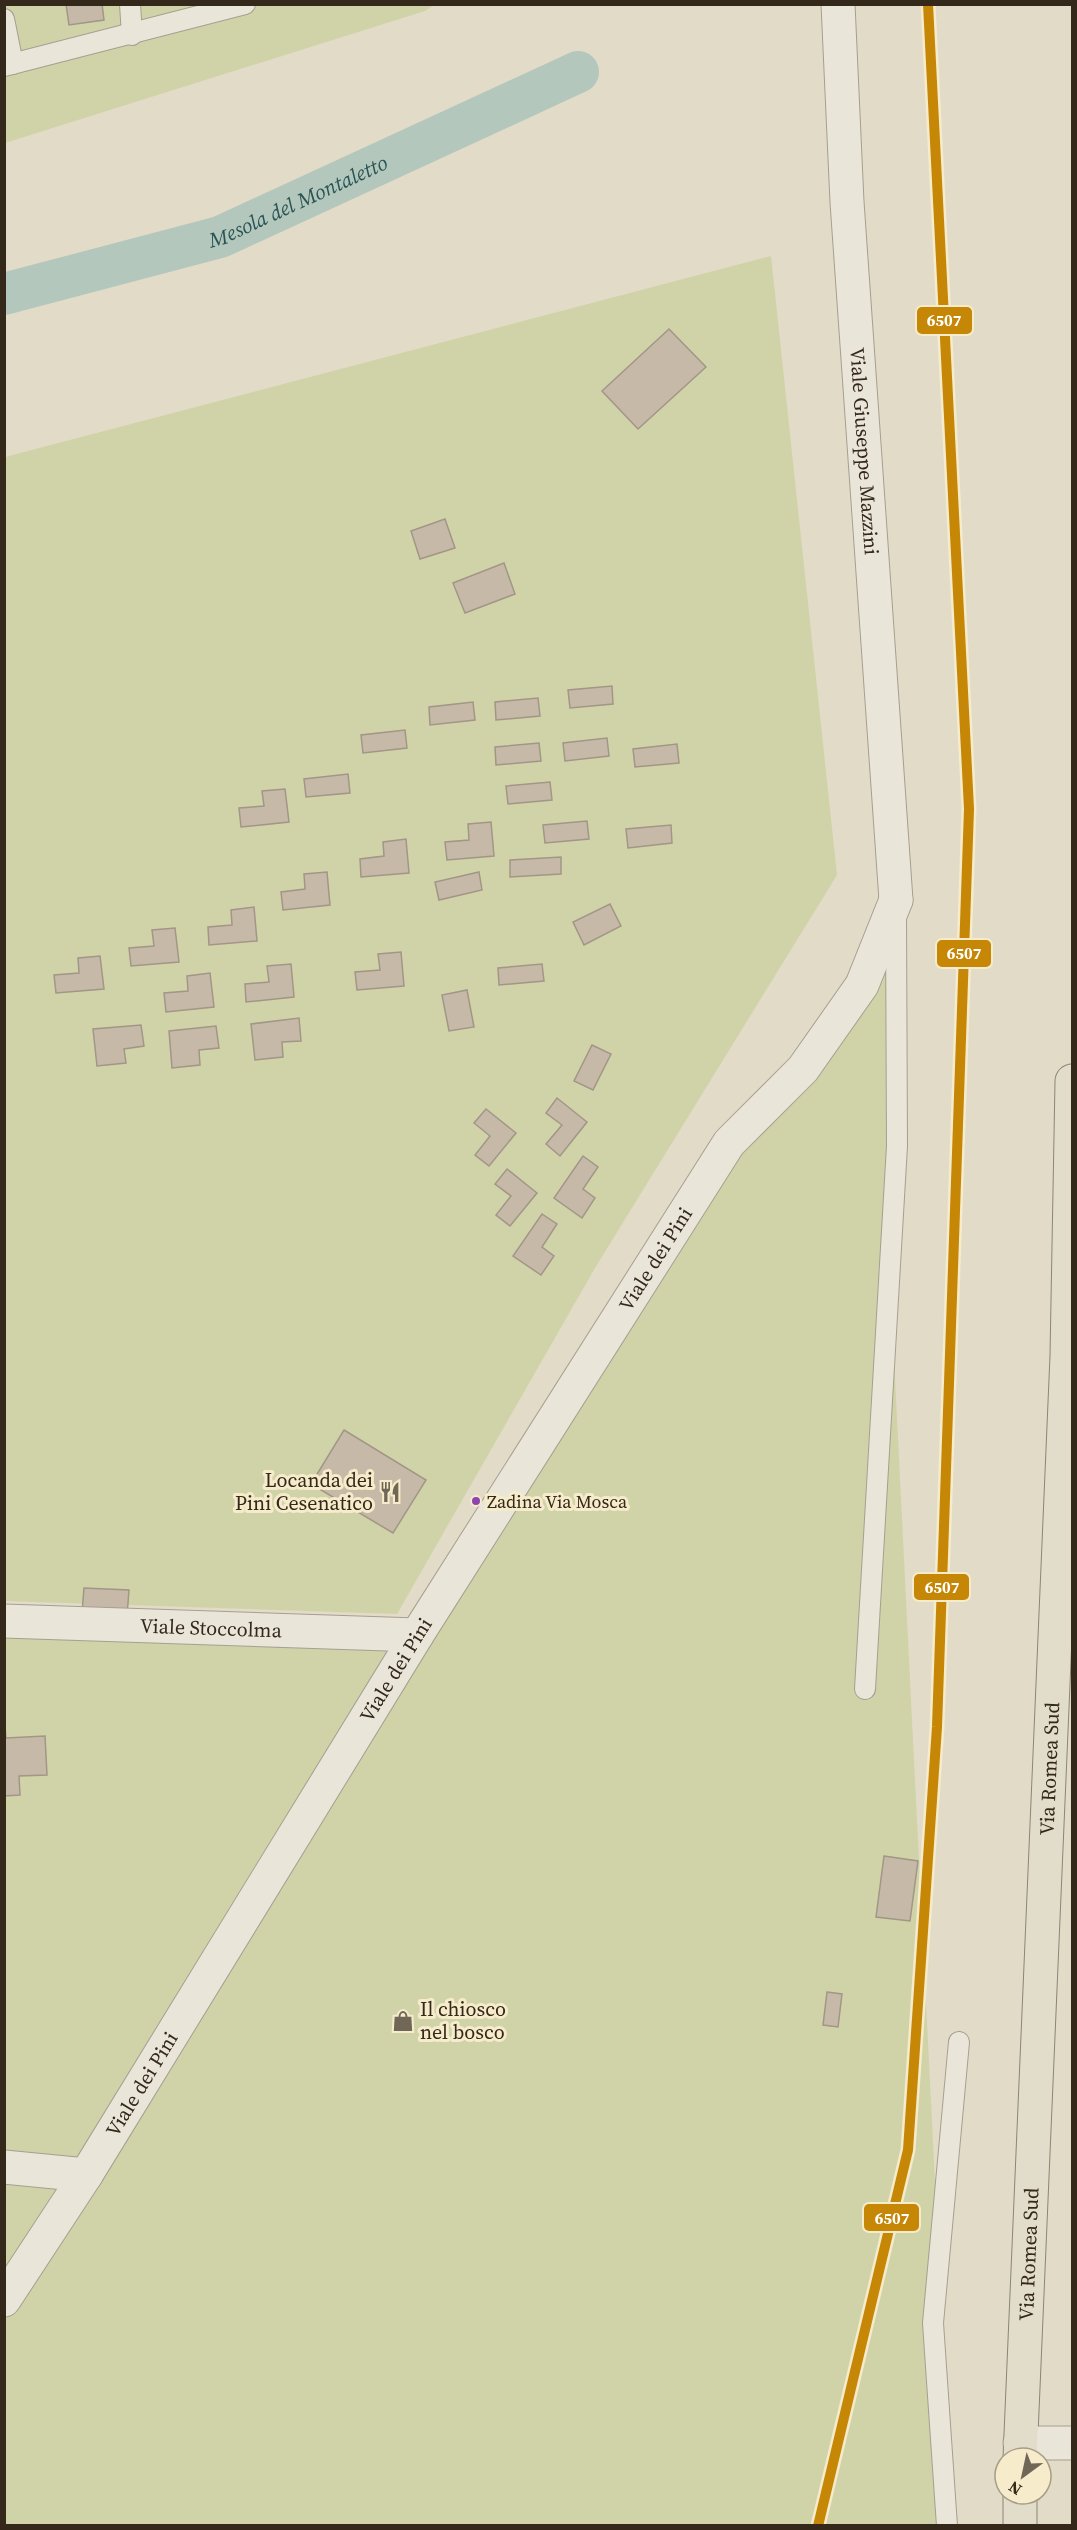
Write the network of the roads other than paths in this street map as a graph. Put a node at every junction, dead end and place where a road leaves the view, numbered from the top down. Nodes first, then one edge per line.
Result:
1 (130, 4) edge
2 (245, 4) edge
3 (838, 4) edge
4 (4, 19) edge
5 (132, 35) junction
6 (9, 65) edge
7 (896, 900) junction
8 (1072, 1081) edge
9 (4, 1621) edge
10 (417, 1635) junction
11 (865, 1689) dead end
12 (959, 2042) dead end
13 (4, 2167) edge
14 (86, 2175) junction
15 (4, 2300) edge
16 (1072, 2443) edge
17 (1020, 2446) edge
18 (1052, 2446) edge
19 (1020, 2506) edge
20 (947, 2526) edge
21 (1020, 2526) edge

1 - 5 lane
2 - 5 lane
3 - 7 street, Viale Giuseppe Mazzini
4 - 6 lane
5 - 6 lane
7 - 10 street, Viale dei Pini
7 - 11 lane
8 - 17 main road, Via Romea Sud
9 - 10 street, Viale Stoccolma
10 - 14 street, Viale dei Pini
12 - 20 lane
13 - 14 street
14 - 15 street, Viale dei Pini
16 - 18 street
19 - 21 main road

